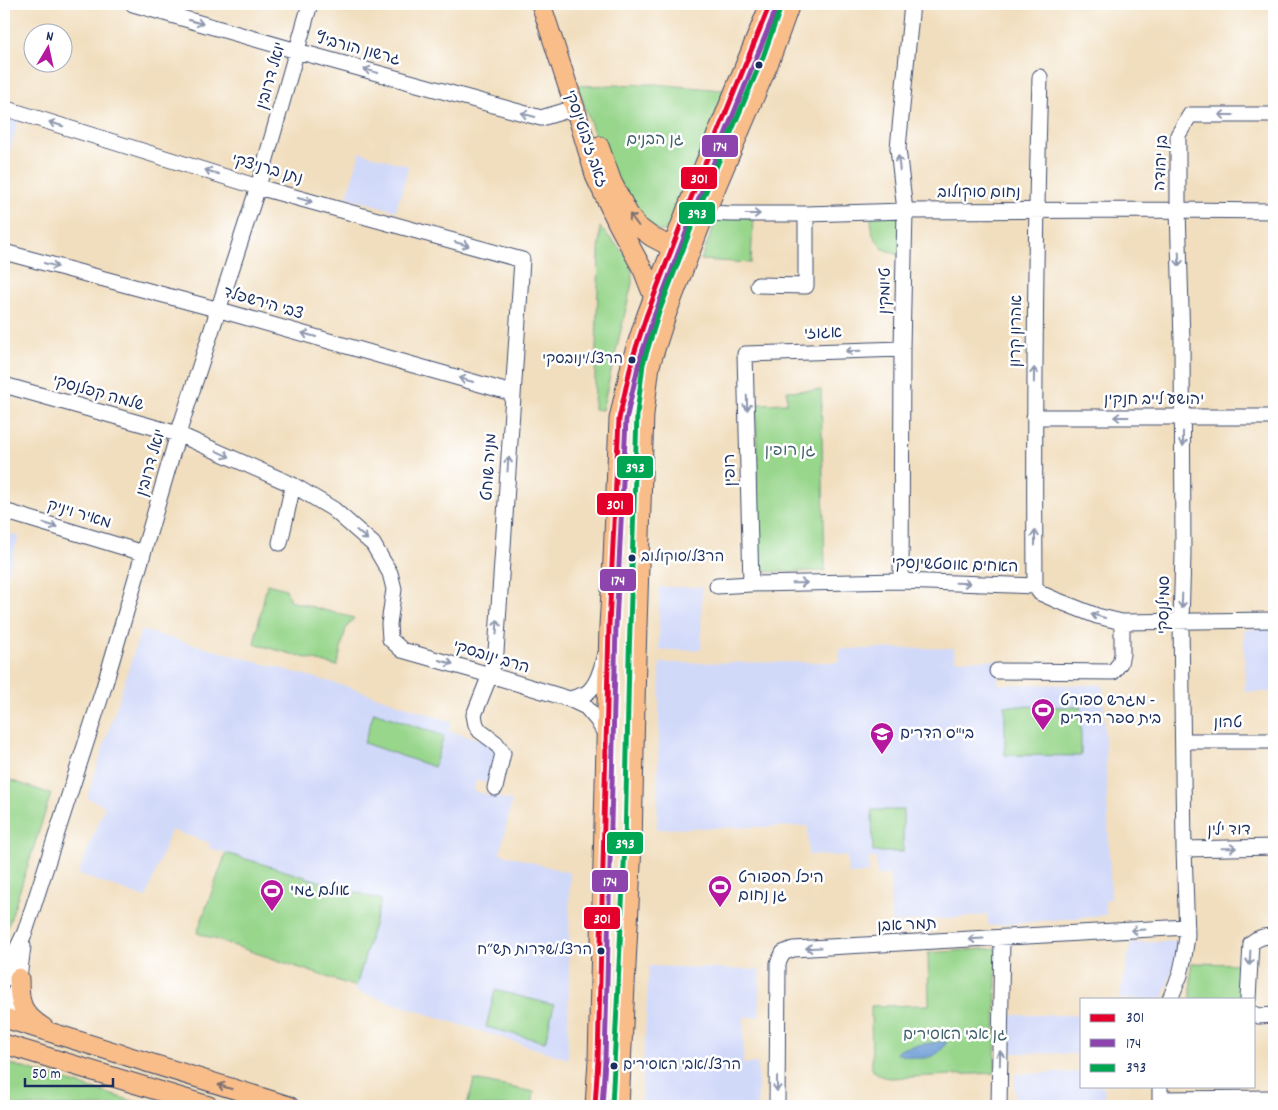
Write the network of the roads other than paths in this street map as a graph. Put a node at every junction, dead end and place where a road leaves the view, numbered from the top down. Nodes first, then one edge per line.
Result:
1 (133, 4) edge
2 (310, 4) edge
3 (541, 4) edge
4 (552, 4) edge
5 (770, 4) edge
6 (790, 4) edge
7 (912, 4) edge
8 (297, 51) junction
9 (1040, 77) dead end
10 (4, 108) edge
11 (575, 108) junction
12 (1274, 115) edge
13 (258, 187) junction
14 (691, 198) junction
15 (1178, 210) junction
16 (905, 211) junction
17 (1036, 211) junction
18 (1274, 211) edge
19 (705, 213) junction
20 (806, 214) junction
21 (618, 224) junction
22 (4, 252) edge
23 (670, 256) junction
24 (522, 260) joint
25 (686, 263) junction
26 (758, 285) dead end
27 (654, 298) junction
28 (218, 310) junction
29 (902, 349) junction
30 (745, 354) joint
31 (4, 385) edge
32 (512, 393) junction
33 (1034, 417) junction
34 (1183, 417) junction
35 (1274, 417) edge
36 (178, 434) junction
37 (293, 485) junction
38 (4, 511) edge
39 (280, 543) dead end
40 (143, 553) junction
41 (900, 581) junction
42 (752, 584) junction
43 (717, 586) dead end
44 (1035, 586) junction
45 (1274, 620) edge
46 (1122, 622) junction
47 (1181, 622) junction
48 (609, 626) junction
49 (402, 650) joint
50 (997, 671) dead end
51 (490, 675) junction
52 (569, 699) junction
53 (606, 737) junction
54 (1274, 740) edge
55 (1183, 741) junction
56 (494, 788) dead end
57 (1274, 847) edge
58 (1184, 849) junction
59 (1187, 928) junction
60 (1274, 936) edge
61 (1002, 938) junction
62 (11, 978) edge
63 (1170, 998) edge
64 (1248, 998) edge
65 (1256, 1015) edge
66 (1274, 1015) edge
67 (5, 1020) edge
68 (56, 1035) junction
69 (4, 1044) edge
70 (1160, 1097) edge
71 (1274, 1098) edge
72 (209, 1106) edge
73 (289, 1106) edge
74 (594, 1106) edge
75 (618, 1106) edge
76 (777, 1106) edge
77 (999, 1106) edge

1 -> 8 street, גרשון הורביץ
2 - 8 street, יואל דרובין
3 - 11 main road, זאב ז'בוטינסקי
23 -> 4 main road, זאב ז'בוטינסקי
5 - 14 main road
6 - 19 main road
16 -> 7 street, טיומקין
11 -> 8 street, גרשון הורביץ
8 - 13 street, יואל דרובין
9 - 17 street, אהרון קרון
13 -> 10 street, נתן ברניצקי
11 - 21 main road, זאב ז'בוטינסקי
12 -> 15 street, בן יהודה
13 -> 24 street, נתן ברניצקי
13 - 28 street, יואל דרובין
14 - 19 street
14 - 23 main road
15 - 17 street, נחום סוקולוב
15 - 18 street, נחום סוקולוב
15 -> 34 street, סמילנסקי
16 - 17 street, נחום סוקולוב
16 - 20 street, נחום סוקולוב
16 - 29 street, טיומקין
33 -> 17 street, אהרון קרון
19 -> 20 street, נחום סוקולוב
19 - 25 main road
20 - 26 street
21 - 23 main road
21 - 27 main road, זאב ז'בוטינסקי
22 -> 28 street, צבי הירשפלד
23 - 25 main road, זאב ז'בוטינסקי
23 - 27 main road
24 - 32 street, מניה שוחט
25 - 75 main road
27 - 48 main road
32 -> 28 street, צבי הירשפלד
28 - 36 street, יואל דרובין
29 -> 30 street, אגוזי
29 - 41 street, טיומקין
30 -> 42 street, רופין
31 - 36 street, שלמה קפלנסקי
51 -> 32 street, מניה שוחט
34 -> 33 street, יהושע לייב חנקין
44 -> 33 street, אהרון קרון
34 - 35 street, יהושע לייב חנקין
34 -> 47 street, סמילנסקי
36 -> 37 street, שלמה קפלנסקי
36 - 40 street, יואל דרובין
37 - 39 street
37 -> 49 street, שלמה קפלנסקי
38 -> 40 street, מאיר ויניק
40 - 62 street, יואל דרובין
42 -> 41 street, האחים אוסטשינסקי
41 -> 44 street, האחים אוסטשינסקי
42 - 43 street, האחים אוסטשינסקי
46 -> 44 street, האחים אוסטשינסקי
45 - 47 street, האחים אוסטשינסקי
46 - 47 street, האחים אוסטשינסקי
46 - 50 street
47 - 55 street, סמילנסקי
48 - 52 street
48 - 53 main road
49 -> 51 street, הרב ינובסקי
51 - 52 street, הרב ינובסקי
51 - 56 street, מניה שוחט
52 - 53 street, הרב ינובסקי
53 - 74 main road
54 - 55 street, טהון
55 - 58 street, סמילנסקי
58 -> 57 street, דוד ילין
58 - 59 street, סמילנסקי
59 -> 61 street, תמר אבן
59 - 63 street, סמילנסקי
60 -> 64 street
61 -> 76 street, תמר אבן
77 -> 61 street
62 - 67 street, יואל דרובין
62 - 68 main road
65 - 66 street
67 - 68 main road
73 -> 68 main road
69 - 72 main road
70 - 71 street

